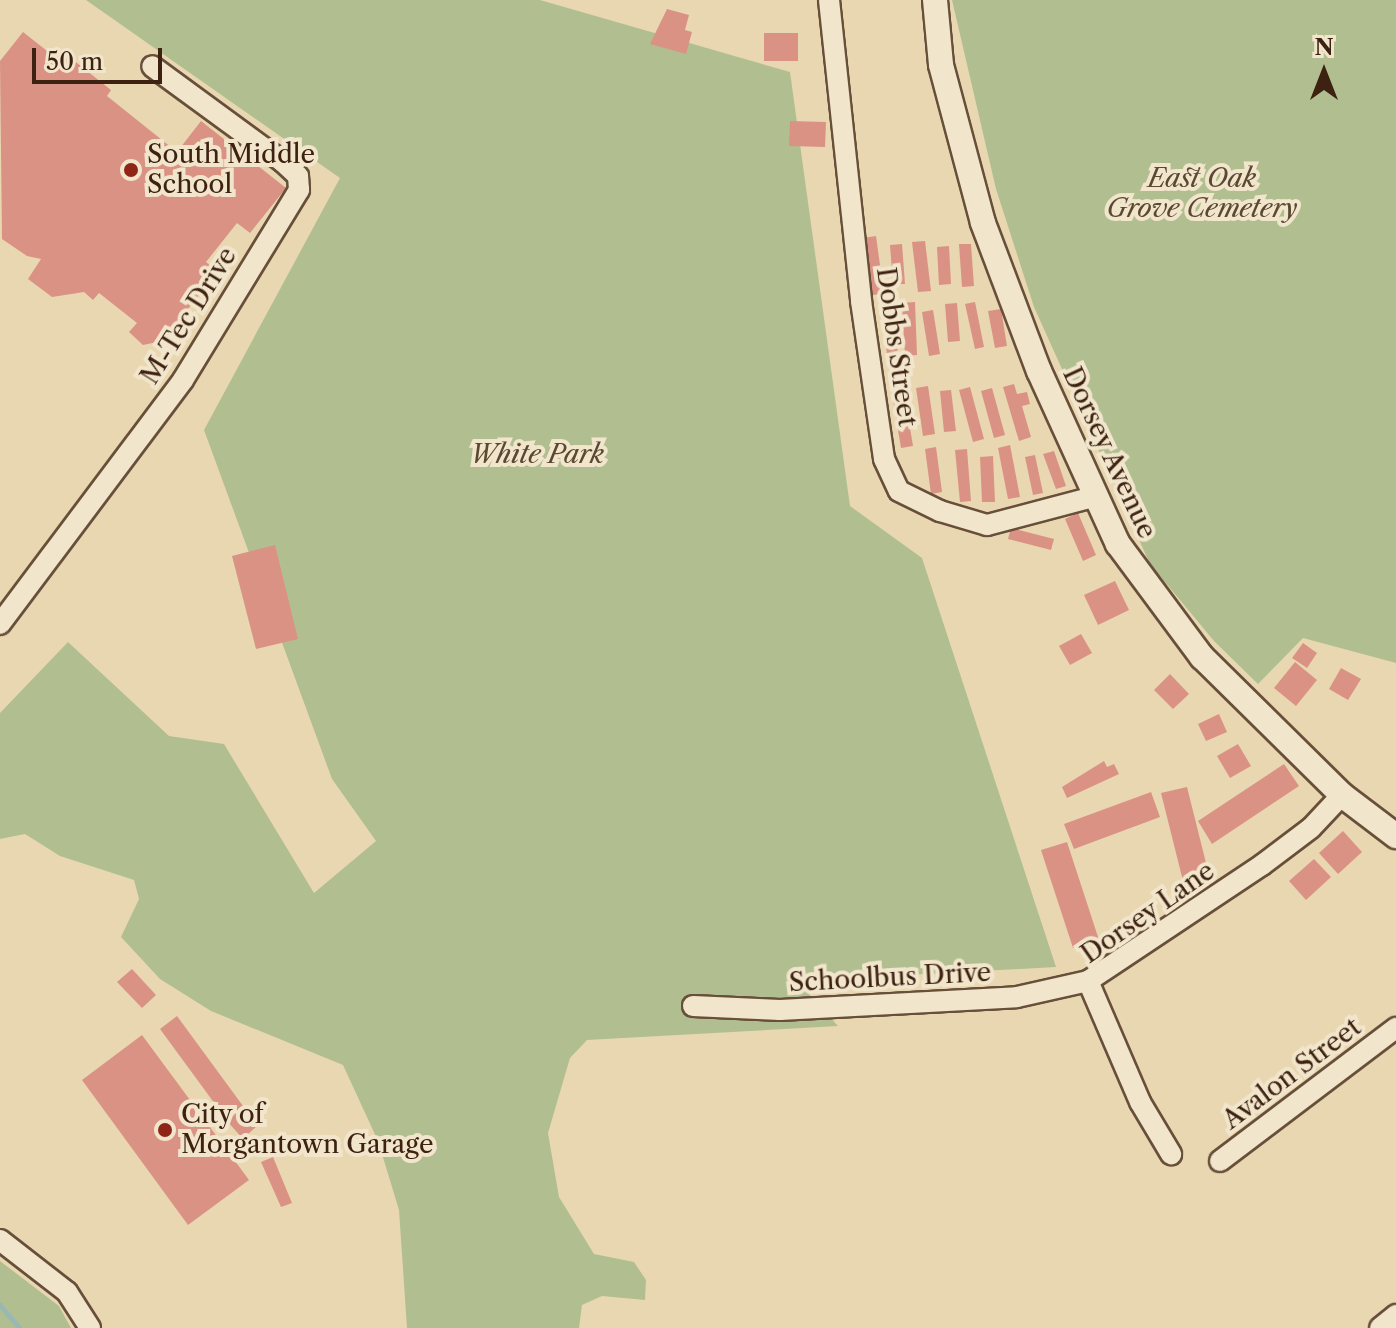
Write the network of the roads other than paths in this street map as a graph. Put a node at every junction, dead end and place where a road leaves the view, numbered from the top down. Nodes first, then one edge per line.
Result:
1 (829, 0) edge
2 (935, 0) edge
3 (152, 66) dead end
4 (1097, 496) junction
5 (0, 624) edge
6 (1342, 795) junction
7 (1396, 836) edge
8 (1088, 981) junction
9 (693, 1006) dead end
10 (1396, 1028) edge
11 (1171, 1154) dead end
12 (1220, 1161) dead end
13 (0, 1240) edge
14 (1396, 1315) edge
15 (90, 1328) edge
16 (1380, 1328) edge

1 - 4 street, Dobbs Street
2 - 4 street, Dorsey Avenue
3 - 5 street, M-Tec Drive
4 - 6 street, Dorsey Avenue
6 - 7 street, Dorsey Avenue
6 - 8 street, Dorsey Lane
8 - 9 street, Schoolbus Drive
8 - 11 street, Dorsey Lane
10 - 12 street, Avalon Street
13 - 15 street
14 - 16 street

